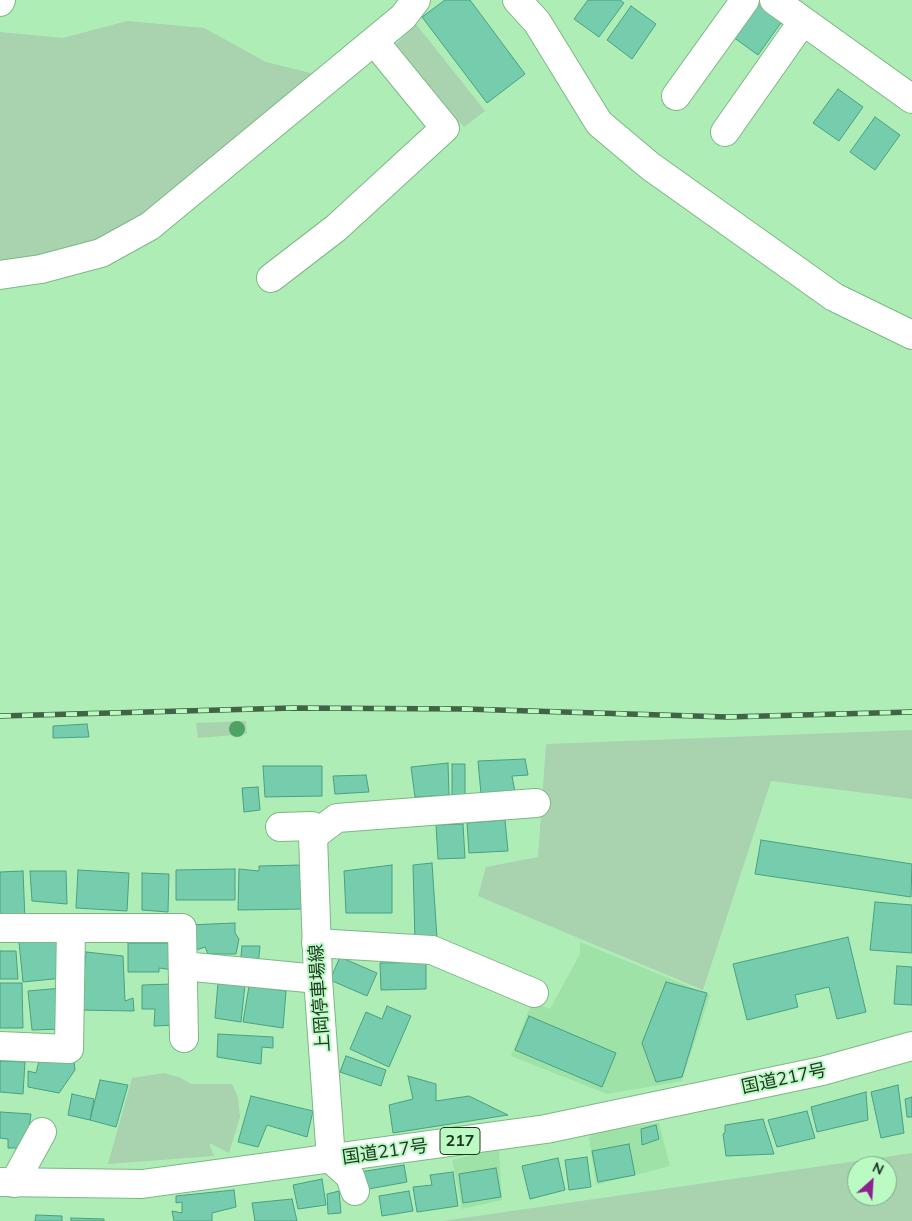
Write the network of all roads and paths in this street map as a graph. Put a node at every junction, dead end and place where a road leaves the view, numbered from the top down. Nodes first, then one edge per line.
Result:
1 (416, 0) edge
2 (517, 0) edge
3 (744, 0) edge
4 (774, 0) edge
5 (803, 21) junction
6 (374, 41) junction
7 (676, 96) dead end
8 (912, 99) edge
9 (725, 132) dead end
10 (0, 275) edge
11 (271, 278) dead end
12 (912, 335) edge
13 (536, 803) dead end
14 (280, 827) dead end
15 (313, 836) junction
16 (0, 928) edge
17 (71, 928) junction
18 (316, 943) junction
19 (183, 966) junction
20 (318, 979) junction
21 (534, 993) dead end
22 (184, 1038) dead end
23 (0, 1046) edge
24 (912, 1046) edge
25 (42, 1132) dead end
26 (331, 1159) junction
27 (7, 1183) edge
28 (355, 1191) dead end

1 - 6 main road
2 - 12 main road
3 - 7 main road
4 - 5 main road
5 - 8 main road
5 - 9 main road
6 - 10 main road
6 - 11 main road
13 - 15 main road
14 - 15 main road
15 - 18 main road, 上岡停車場線
16 - 17 main road
17 - 19 main road
17 - 23 main road
18 - 20 main road, 上岡停車場線
18 - 21 main road
19 - 20 main road
19 - 22 main road
20 - 26 main road, 上岡停車場線
24 - 26 main road, 国道217号 / 217
25 - 27 main road
26 - 27 main road, 国道217号 / 217
26 - 28 main road

